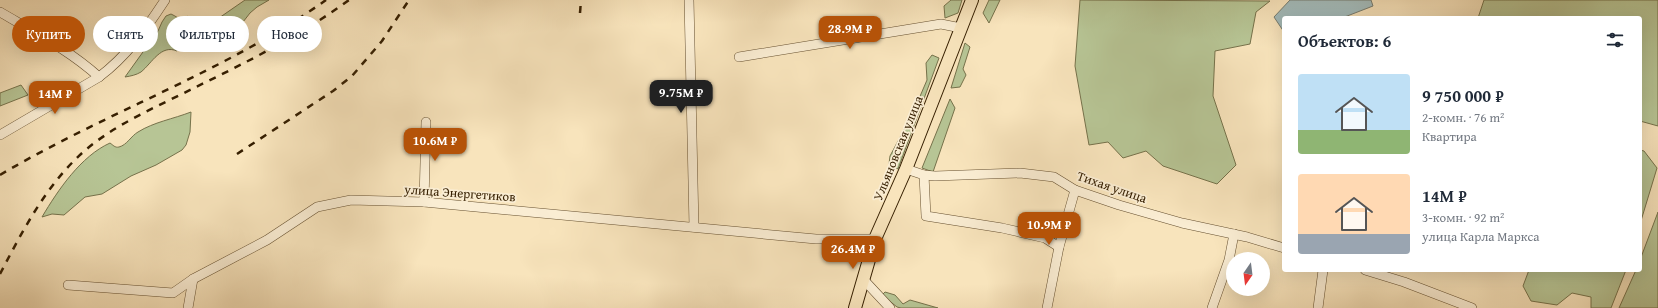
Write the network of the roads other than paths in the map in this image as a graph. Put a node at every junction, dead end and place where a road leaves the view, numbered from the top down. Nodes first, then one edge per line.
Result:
1 (165, 0) edge
2 (689, 0) edge
3 (972, 0) edge
4 (0, 12) edge
5 (961, 28) junction
6 (739, 57) dead end
7 (99, 77) junction
8 (426, 122) dead end
9 (0, 135) edge
10 (906, 169) junction
11 (924, 175) junction
12 (1076, 190) junction
13 (424, 202) junction
14 (694, 227) junction
15 (1234, 234) junction
16 (875, 239) junction
17 (1059, 247) junction
18 (1282, 247) edge
19 (1323, 272) edge
20 (1372, 272) edge
21 (863, 278) junction
22 (193, 279) junction
23 (68, 285) dead end
24 (188, 308) edge
25 (855, 308) edge
26 (890, 308) edge
27 (1047, 308) edge
28 (1212, 308) edge
29 (1318, 308) edge
30 (1472, 308) edge

1 - 7 street
2 - 14 street
3 - 5 main road, Ульяновская улица
4 - 7 street
5 - 6 street
5 - 10 main road, Ульяновская улица
7 - 9 street
8 - 13 street
10 - 11 street, Тихая улица
10 - 16 main road, Ульяновская улица
11 - 12 street, Тихая улица
11 - 17 street
12 - 15 street, Тихая улица
12 - 17 street
13 - 14 street, улица Энергетиков
13 - 22 street, улица Энергетиков
14 - 16 street, улица Энергетиков
15 - 18 street, Тихая улица
15 - 28 street
16 - 21 main road, Ульяновская улица
17 - 27 street
19 - 29 street
20 - 30 street
21 - 25 main road, Ульяновская улица
21 - 26 street
22 - 23 street, улица Энергетиков
22 - 24 street

